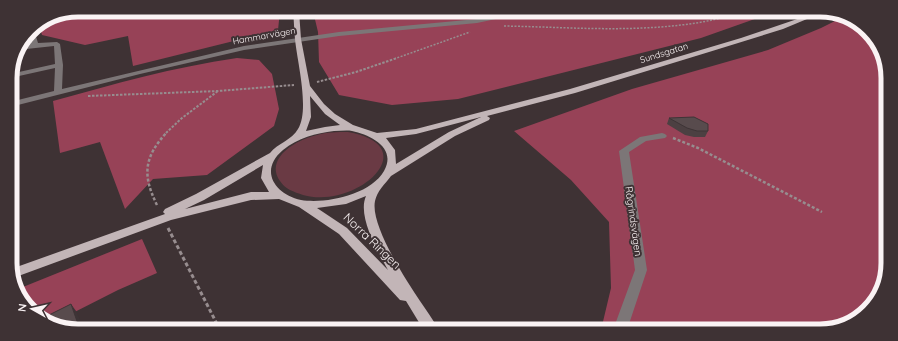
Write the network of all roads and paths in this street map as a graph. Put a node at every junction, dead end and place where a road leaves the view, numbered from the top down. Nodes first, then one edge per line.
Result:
1 (296, 17) edge
2 (498, 17) edge
3 (723, 17) edge
4 (808, 17) edge
5 (503, 26) dead end
6 (476, 29) dead end
7 (33, 37) edge
8 (298, 39) junction
9 (35, 44) junction
10 (27, 46) edge
11 (59, 65) junction
12 (17, 74) edge
13 (317, 82) dead end
14 (294, 85) dead end
15 (306, 86) junction
16 (69, 91) junction
17 (218, 91) junction
18 (58, 93) junction
19 (17, 103) edge
20 (516, 106) junction
21 (353, 128) junction
22 (298, 136) junction
23 (378, 136) junction
24 (662, 136) joint
25 (274, 154) junction
26 (384, 178) junction
27 (279, 195) junction
28 (301, 203) junction
29 (157, 205) dead end
30 (822, 212) dead end
31 (168, 227) dead end
32 (124, 232) junction
33 (18, 272) edge
34 (416, 308) junction
35 (216, 324) edge
36 (427, 324) edge
37 (622, 324) edge

1 - 8 main road
2 - 8 street, Hammarvägen
3 - 5 path
4 - 20 main road, Sundsgatan
6 - 13 path
7 - 9 street
8 - 15 main road
8 - 16 street, Hammarvägen
9 - 10 street
9 - 11 street
11 - 12 street
11 - 18 street
14 - 17 path
15 - 21 main road
15 - 22 main road
16 - 17 path
16 - 18 street, Hammarvägen
17 - 29 path
18 - 19 street, Hammarvägen
20 - 23 main road, Sundsgatan
20 - 26 main road, Sundsgatan
21 - 22 main road
21 - 23 main road
22 - 25 main road
23 - 26 main road
24 - 30 path
24 - 37 street, Rågrindsvägen
25 - 27 main road
25 - 32 main road
26 - 28 main road
26 - 34 main road, Norra Ringen
27 - 28 main road
27 - 32 main road
28 - 34 main road, Norra Ringen
31 - 35 path
32 - 33 main road
34 - 36 main road, Norra Ringen

